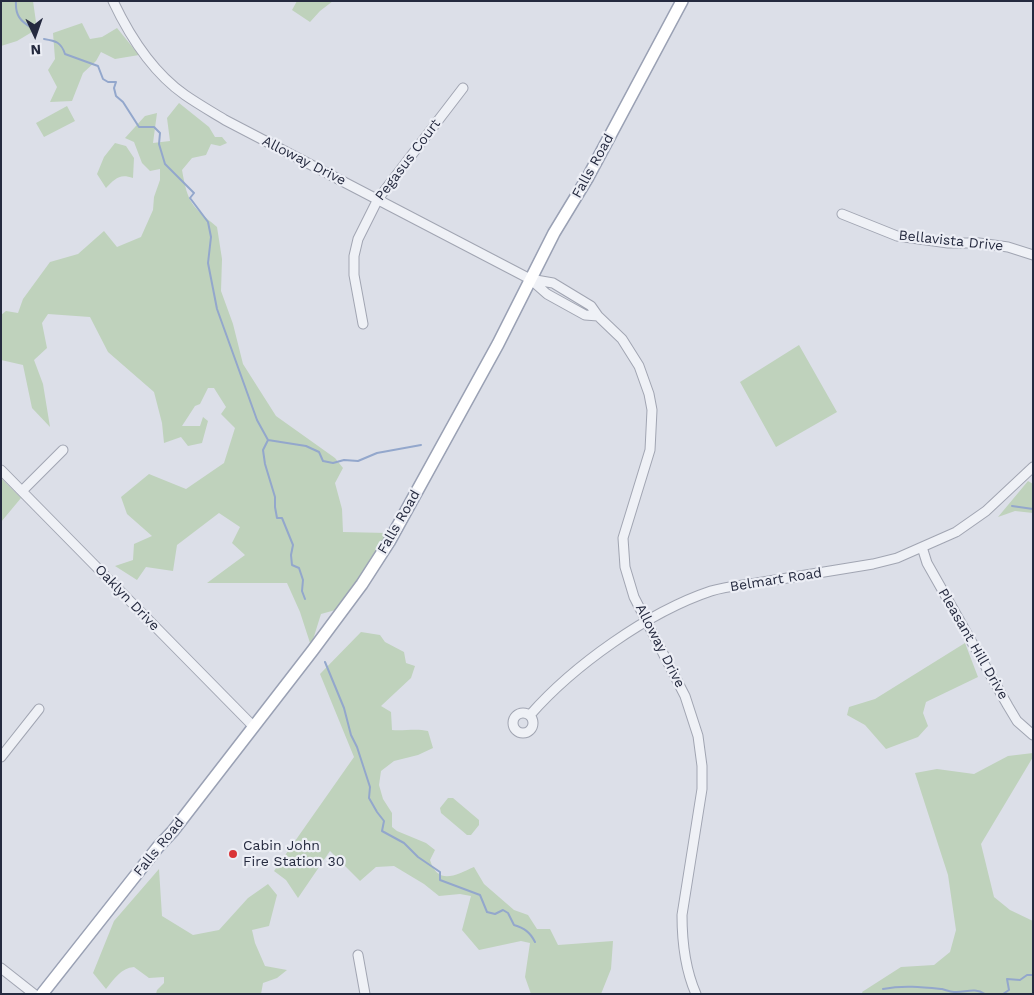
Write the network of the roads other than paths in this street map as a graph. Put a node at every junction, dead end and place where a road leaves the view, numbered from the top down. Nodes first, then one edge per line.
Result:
1 (113, 1) edge
2 (682, 1) edge
3 (463, 88) dead end
4 (378, 199) junction
5 (842, 214) dead end
6 (1033, 255) edge
7 (530, 279) junction
8 (362, 324) dead end
9 (63, 450) dead end
10 (1033, 467) edge
11 (1, 470) edge
12 (22, 491) junction
13 (922, 547) junction
14 (647, 621) junction
15 (39, 709) dead end
16 (530, 715) dead end
17 (254, 726) junction
18 (1033, 735) edge
19 (1, 757) edge
20 (358, 955) dead end
21 (1, 968) edge
22 (34, 994) edge
23 (42, 994) edge
24 (365, 994) edge
25 (696, 994) edge

1 - 4 street, Alloway Drive
2 - 7 main road, Falls Road
3 - 4 street, Pegasus Court
4 - 7 street, Alloway Drive
4 - 8 street, Pegasus Court
5 - 6 street, Bellavista Drive
7 - 14 street, Alloway Drive
7 - 17 main road, Falls Road
9 - 12 street
10 - 13 street, Belmart Road
11 - 12 street, Oaklyn Drive
12 - 17 street, Oaklyn Drive
13 - 14 street, Belmart Road
13 - 18 street, Pleasant Hill Drive
14 - 16 street, Belmart Road
14 - 25 street, Alloway Drive
15 - 19 street
17 - 23 main road, Falls Road
20 - 24 street
21 - 22 street

